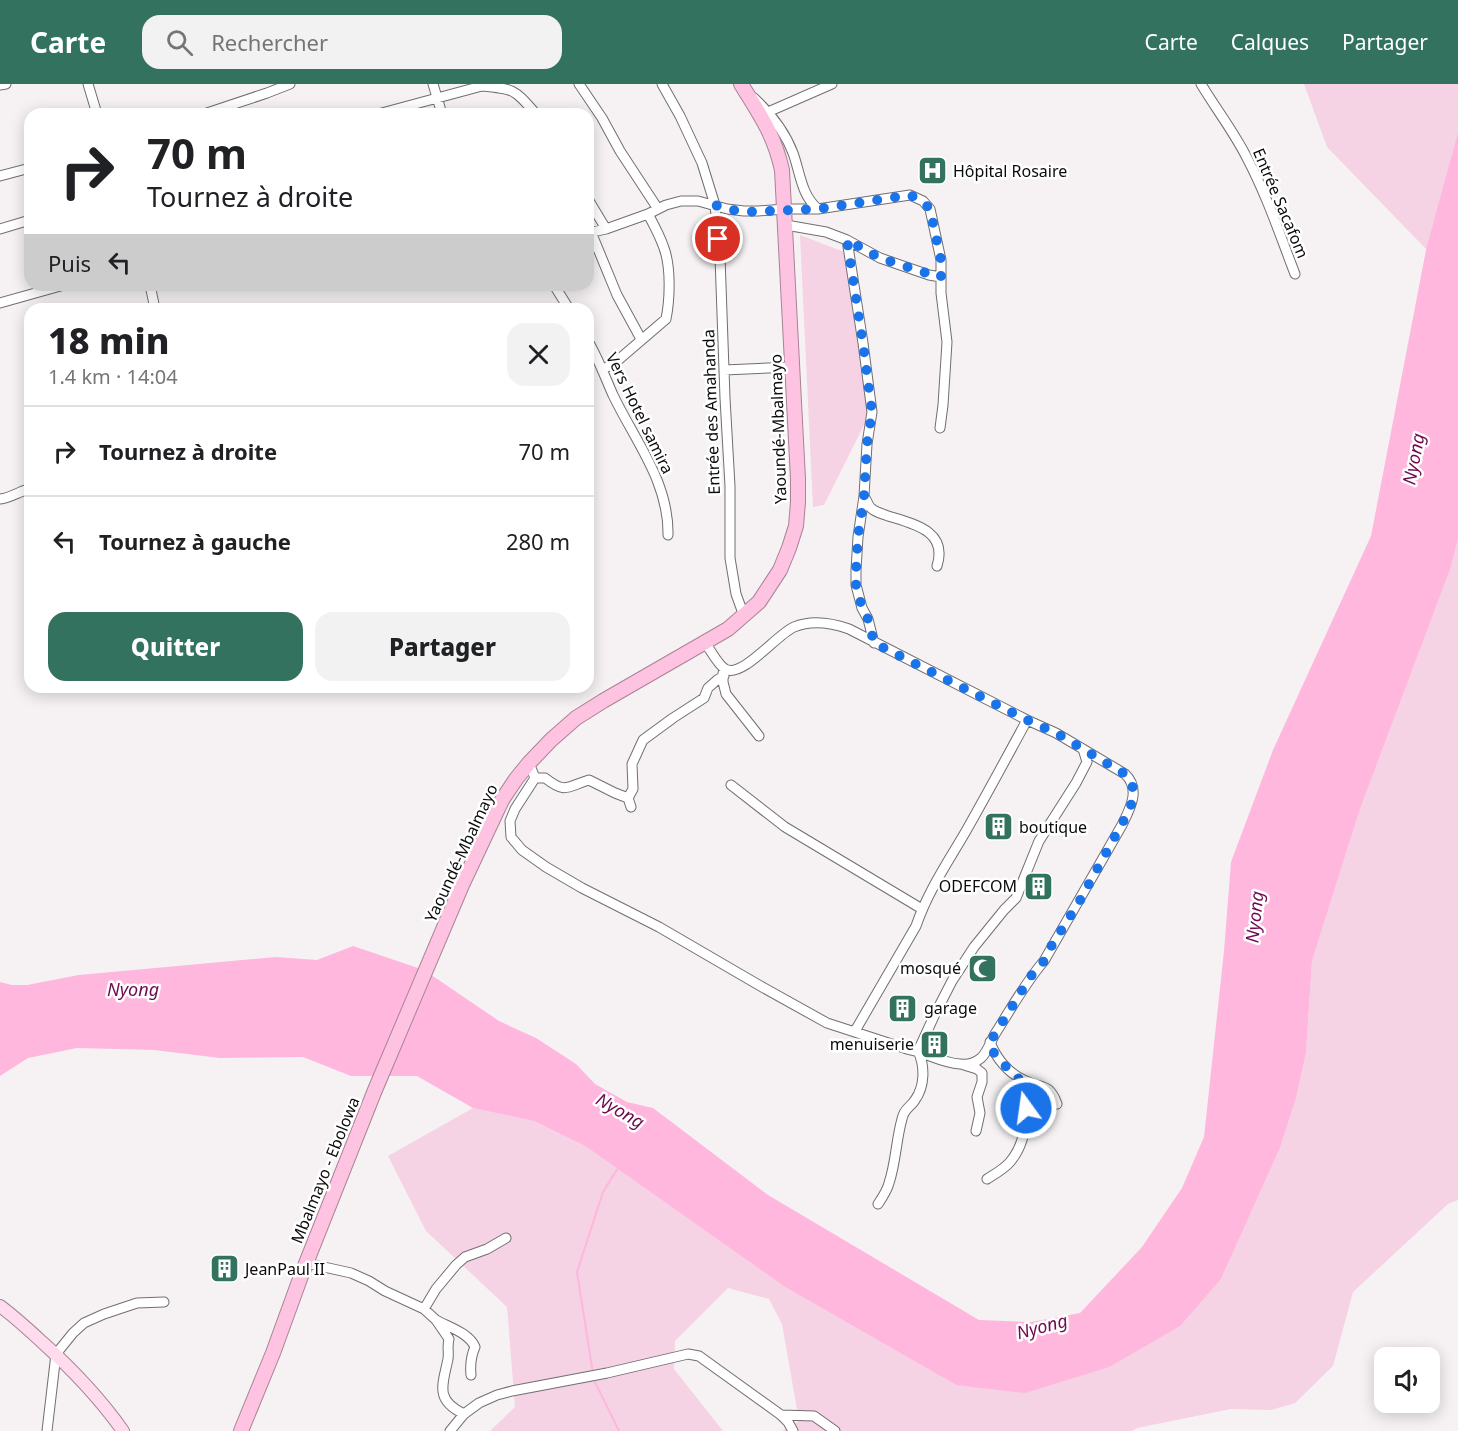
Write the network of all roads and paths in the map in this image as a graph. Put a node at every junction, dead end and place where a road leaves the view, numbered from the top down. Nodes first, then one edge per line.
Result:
1 (6, 84) edge
2 (88, 84) edge
3 (290, 84) edge
4 (433, 84) edge
5 (579, 84) edge
6 (662, 84) edge
7 (832, 84) edge
8 (1201, 84) edge
9 (0, 85) edge
10 (482, 85) edge
11 (743, 86) edge
12 (437, 99) junction
13 (95, 108) edge
14 (222, 108) edge
15 (402, 108) edge
16 (440, 108) edge
17 (531, 108) edge
18 (768, 112) junction
19 (24, 170) edge
20 (0, 176) edge
21 (715, 205) junction
22 (594, 209) edge
23 (658, 209) junction
24 (785, 209) junction
25 (818, 209) junction
26 (648, 213) junction
27 (24, 222) edge
28 (786, 225) junction
29 (0, 229) edge
30 (606, 229) junction
31 (594, 231) edge
32 (847, 240) junction
33 (594, 241) edge
34 (1295, 274) dead end
35 (941, 277) junction
36 (43, 291) edge
37 (0, 303) edge
38 (641, 339) junction
39 (594, 350) edge
40 (793, 367) junction
41 (602, 370) junction
42 (724, 370) junction
43 (940, 429) dead end
44 (24, 490) edge
45 (864, 496) junction
46 (0, 499) edge
47 (668, 535) dead end
48 (937, 566) dead end
49 (744, 616) junction
50 (705, 643) junction
51 (874, 643) junction
52 (723, 672) junction
53 (1027, 720) junction
54 (759, 735) dead end
55 (1083, 749) junction
56 (530, 763) junction
57 (535, 778) junction
58 (731, 785) dead end
59 (922, 909) junction
60 (855, 1031) junction
61 (990, 1042) junction
62 (918, 1051) junction
63 (959, 1064) junction
64 (1018, 1077) junction
65 (375, 1090) joint
66 (1057, 1104) dead end
67 (976, 1131) dead end
68 (987, 1179) dead end
69 (878, 1204) dead end
70 (506, 1238) dead end
71 (306, 1263) junction
72 (164, 1302) dead end
73 (0, 1306) edge
74 (424, 1309) junction
75 (436, 1320) junction
76 (56, 1354) junction
77 (471, 1375) dead end
78 (464, 1414) junction
79 (781, 1415) junction
80 (47, 1431) edge
81 (123, 1431) edge
82 (241, 1431) edge
83 (450, 1431) edge
84 (793, 1431) edge
85 (835, 1431) edge

1 - 9 street
2 - 13 street
3 - 14 street
4 - 12 street
5 - 23 street
6 - 21 street, Entrée des Amahanda
7 - 18 street
8 - 34 street, Entrée Sacafom
10 - 12 street
10 - 17 street
11 - 18 street
11 - 24 highway, Yaoundé-Mbalmayo
12 - 15 street
12 - 16 street
18 - 25 street
19 - 20 street
21 - 23 street
21 - 24 street
21 - 42 street, Entrée des Amahanda
22 - 30 street
23 - 26 street
24 - 25 street
24 - 28 highway, Yaoundé-Mbalmayo
25 - 35 street
26 - 30 street
26 - 38 street
27 - 29 street
28 - 32 street
28 - 40 highway, Yaoundé-Mbalmayo
30 - 31 street
32 - 35 street
32 - 45 street
33 - 38 street
35 - 43 street
36 - 37 street
38 - 41 street
39 - 41 street, Vers Hotel samira
40 - 42 street
40 - 49 highway, Yaoundé-Mbalmayo
41 - 47 street, Vers Hotel samira
42 - 49 street, Entrée des Amahanda
44 - 46 street
45 - 48 street
45 - 51 street
49 - 50 highway, Yaoundé-Mbalmayo
50 - 52 street
50 - 56 highway, Yaoundé-Mbalmayo
51 - 52 street
51 - 53 street
52 - 54 street
52 - 57 street
53 - 55 street
53 - 59 street
55 - 61 street
55 - 62 street
56 - 57 street
56 - 65 highway, Yaoundé-Mbalmayo
57 - 60 street
58 - 59 street
59 - 60 street
60 - 62 street
61 - 63 street
61 - 64 street
62 - 63 street
62 - 69 street
63 - 67 street
64 - 66 street
64 - 68 street
65 - 71 highway, Mbalmayo - Ebolowa
70 - 74 street
71 - 74 street
71 - 82 highway, Mbalmayo - Ebolowa
72 - 76 street
73 - 76 main road
74 - 75 street
75 - 77 street
75 - 78 street
76 - 80 street
76 - 81 main road
78 - 79 street
78 - 83 street
79 - 84 street
79 - 85 street

